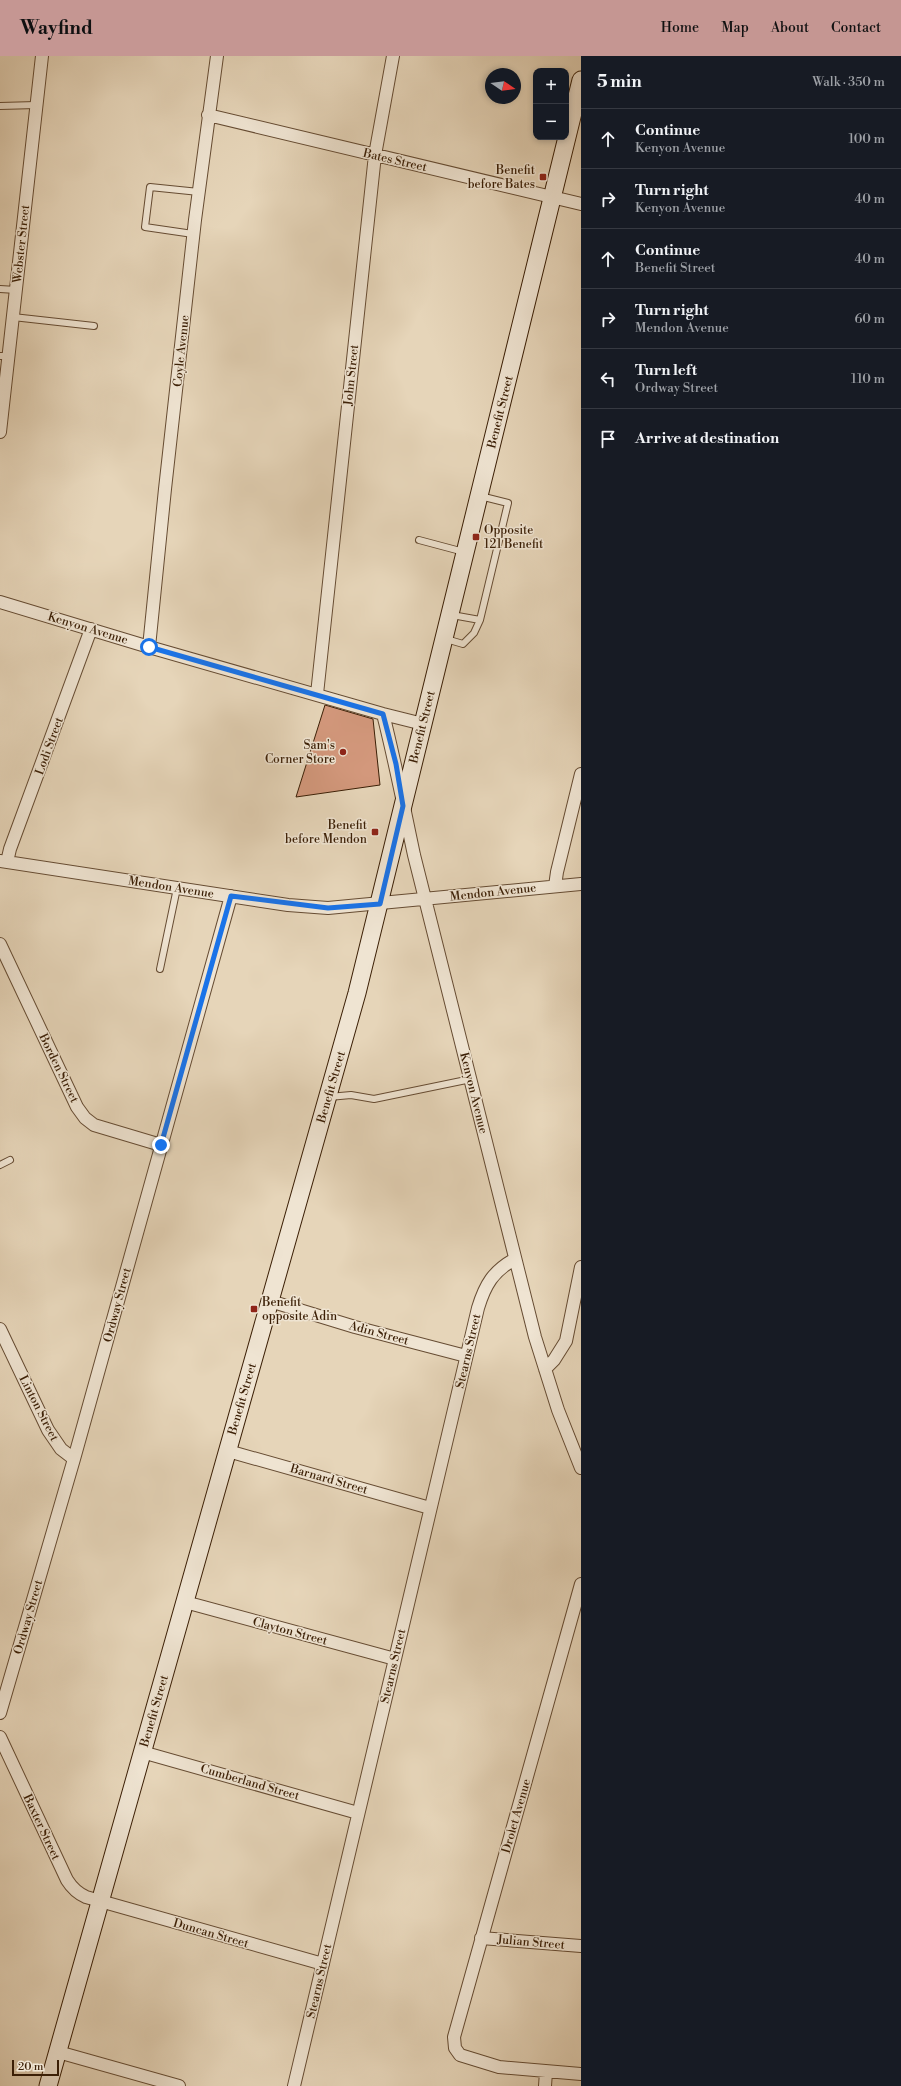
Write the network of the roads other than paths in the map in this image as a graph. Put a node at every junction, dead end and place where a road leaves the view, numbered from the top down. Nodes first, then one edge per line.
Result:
1 (42, 56) edge
2 (217, 56) edge
3 (393, 56) edge
4 (581, 80) edge
5 (36, 105) junction
6 (0, 106) edge
7 (208, 115) junction
8 (375, 155) junction
9 (199, 192) junction
10 (552, 197) junction
11 (581, 204) edge
12 (194, 234) junction
13 (0, 289) edge
14 (16, 290) junction
15 (13, 317) junction
16 (94, 326) dead end
17 (4, 356) edge
18 (0, 425) edge
19 (479, 496) junction
20 (419, 540) dead end
21 (466, 552) junction
22 (0, 602) edge
23 (450, 615) junction
24 (480, 620) junction
25 (91, 629) junction
26 (444, 639) junction
27 (149, 647) junction
28 (317, 694) junction
29 (383, 714) junction
30 (423, 724) junction
31 (581, 774) edge
32 (403, 806) junction
33 (4, 862) edge
34 (581, 884) edge
35 (555, 886) junction
36 (178, 888) junction
37 (231, 896) junction
38 (425, 899) junction
39 (380, 904) junction
40 (0, 944) edge
41 (160, 969) dead end
42 (471, 1079) junction
43 (328, 1097) junction
44 (161, 1145) junction
45 (10, 1160) dead end
46 (0, 1165) edge
47 (515, 1259) junction
48 (581, 1267) edge
49 (270, 1301) junction
50 (0, 1329) edge
51 (466, 1356) junction
52 (545, 1369) junction
53 (228, 1451) junction
54 (74, 1459) junction
55 (581, 1468) edge
56 (430, 1508) junction
57 (581, 1584) edge
58 (185, 1602) junction
59 (395, 1659) junction
60 (0, 1713) edge
61 (0, 1737) edge
62 (142, 1752) junction
63 (358, 1813) junction
64 (100, 1901) junction
65 (481, 1938) junction
66 (581, 1946) edge
67 (323, 1964) junction
68 (58, 2052) junction
69 (546, 2072) junction
70 (581, 2074) edge
71 (48, 2086) edge
72 (179, 2086) edge
73 (294, 2086) edge
74 (545, 2086) edge

1 - 5 street, Webster Street
2 - 7 street, Coyle Avenue
3 - 8 street, John Street
4 - 10 street, Benefit Street
5 - 6 lane
5 - 14 street, Webster Street
7 - 8 street, Bates Street
7 - 9 street, Coyle Avenue
8 - 10 street, Bates Street
8 - 28 street, John Street
9 - 12 street, Coyle Avenue
9 - 12 lane
10 - 11 street, Bates Street
10 - 19 street, Benefit Street
12 - 27 street, Coyle Avenue
13 - 14 lane
14 - 15 street, Webster Street
15 - 16 lane
15 - 17 street, Webster Street
17 - 18 street, Webster Street
19 - 21 street, Benefit Street
19 - 24 lane
20 - 21 lane
21 - 23 street, Benefit Street
22 - 25 street, Kenyon Avenue
23 - 24 lane
23 - 26 street, Benefit Street
24 - 26 lane
25 - 27 street, Kenyon Avenue
25 - 33 street, Lodi Street
26 - 30 street, Benefit Street
27 - 28 street, Kenyon Avenue
28 - 29 street, Kenyon Avenue
29 - 30 street, Kenyon Avenue
29 - 32 street, Kenyon Avenue
30 - 32 street, Benefit Street
31 - 35 street
32 - 38 street, Kenyon Avenue
32 - 39 street, Benefit Street
33 - 36 street, Mendon Avenue
34 - 35 street, Mendon Avenue
35 - 38 street, Mendon Avenue
36 - 37 street, Mendon Avenue
36 - 41 lane
37 - 39 street, Mendon Avenue
37 - 44 street, Ordway Street
38 - 39 street, Mendon Avenue
38 - 42 street, Kenyon Avenue
39 - 43 street, Benefit Street
40 - 44 street, Borden Street
42 - 43 lane
42 - 47 street, Kenyon Avenue
43 - 49 street, Benefit Street
44 - 54 street, Ordway Street
45 - 46 lane
47 - 51 street, Stearns Street
47 - 52 street, Kenyon Avenue
48 - 52 street
49 - 51 street, Adin Street
49 - 53 street, Benefit Street
50 - 54 street, Linton Street
51 - 56 street, Stearns Street
52 - 55 street, Kenyon Avenue
53 - 56 street, Barnard Street
53 - 58 street, Benefit Street
54 - 60 street, Ordway Street
56 - 59 street, Stearns Street
57 - 65 street, Drolet Avenue
58 - 59 street, Clayton Street
58 - 62 street, Benefit Street
59 - 63 street, Stearns Street
61 - 64 street, Baxter Street
62 - 63 street, Cumberland Street
62 - 64 street, Benefit Street
63 - 67 street, Stearns Street
64 - 67 street, Duncan Street
64 - 68 street, Benefit Street
65 - 66 street, Julian Street
65 - 69 street, Drolet Avenue
67 - 73 street, Stearns Street
68 - 71 street, Benefit Street
68 - 72 street
69 - 70 street
69 - 74 street

